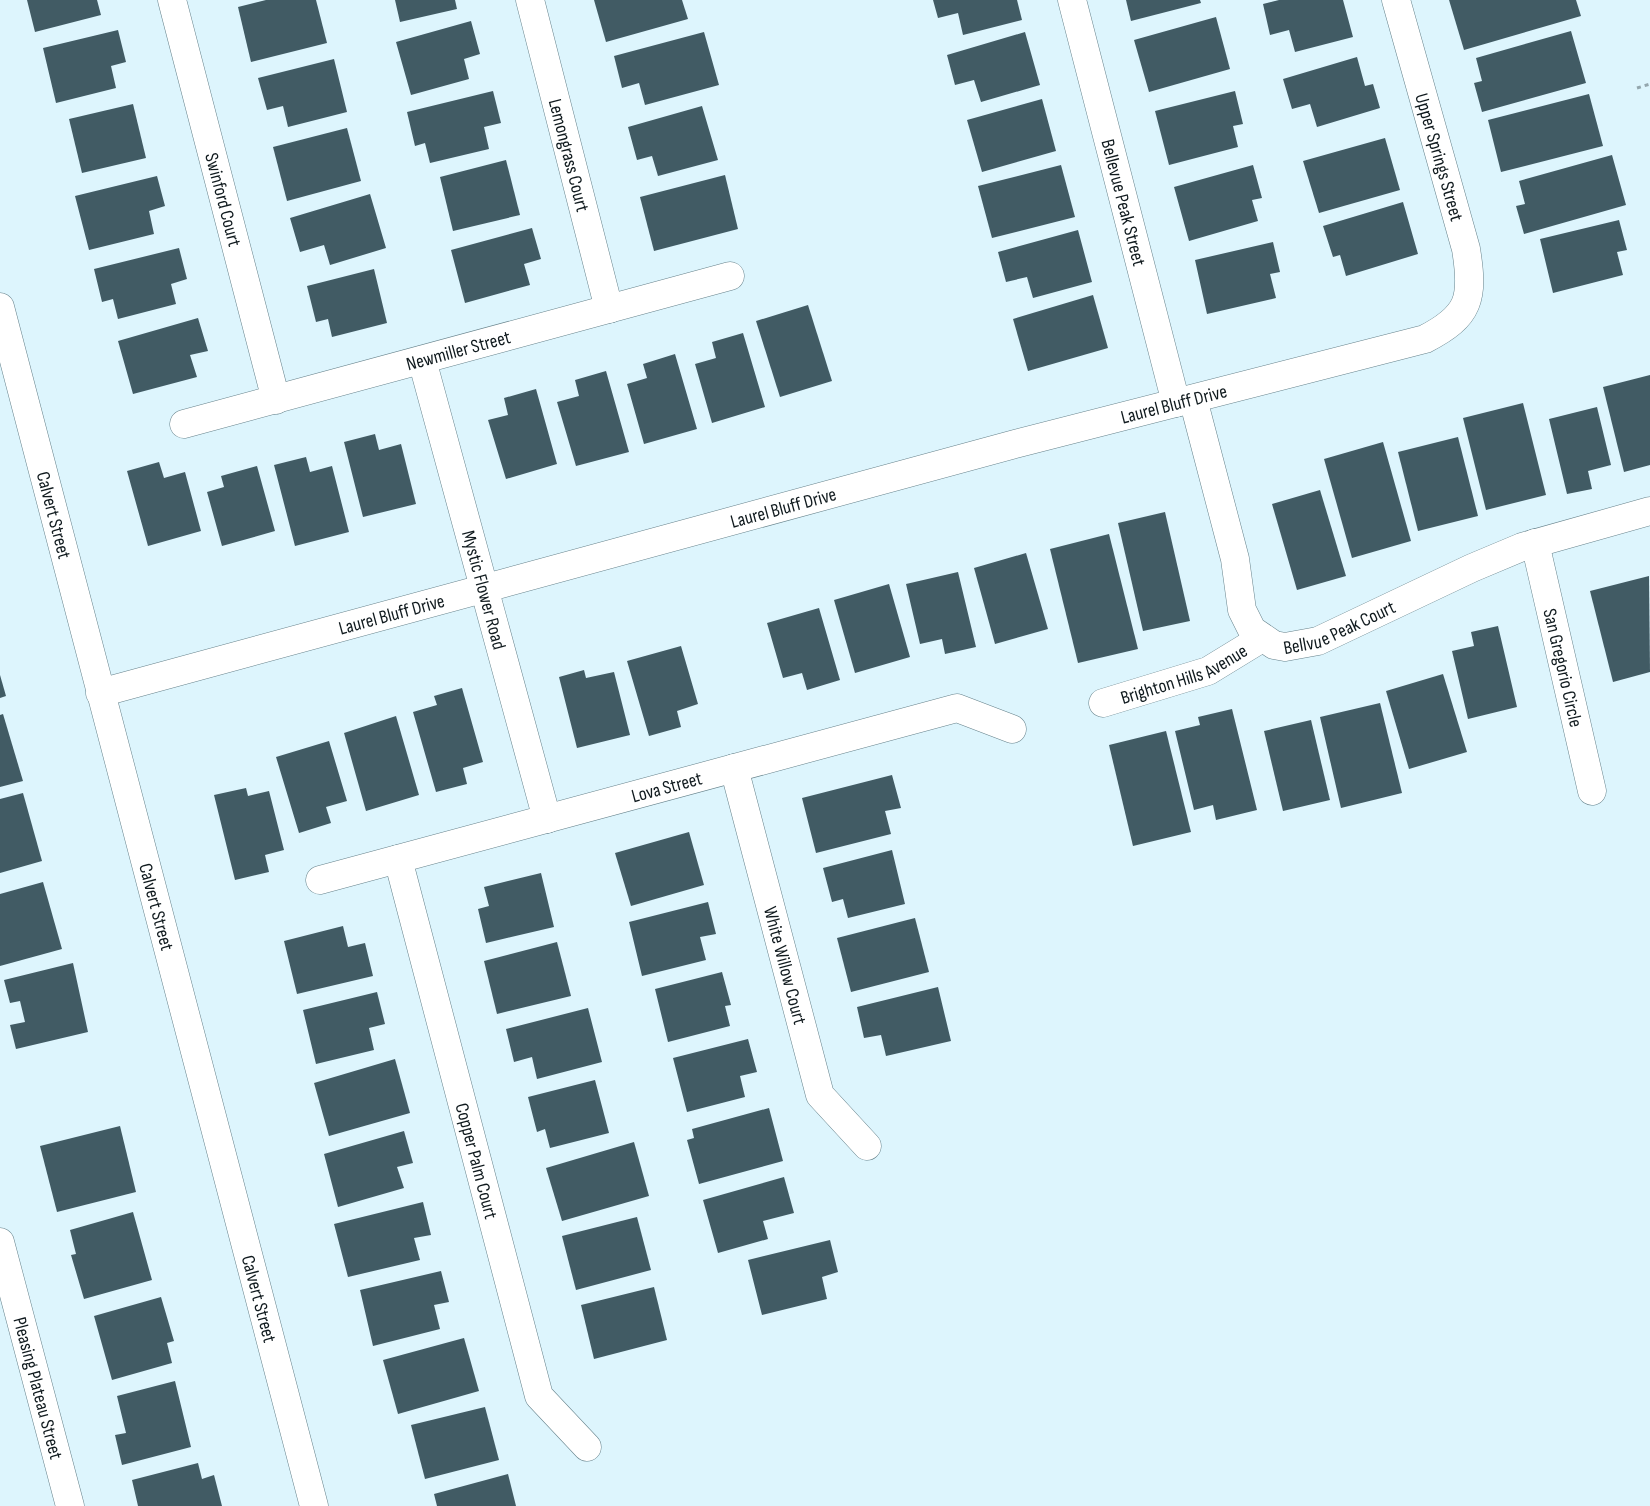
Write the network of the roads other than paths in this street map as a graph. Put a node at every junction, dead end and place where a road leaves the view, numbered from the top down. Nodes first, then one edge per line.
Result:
1 (172, 0) edge
2 (530, 0) edge
3 (1072, 0) edge
4 (1396, 0) edge
5 (730, 276) dead end
6 (0, 307) edge
7 (609, 309) junction
8 (1461, 315) joint
9 (422, 360) junction
10 (276, 400) junction
11 (1184, 401) junction
12 (184, 424) dead end
13 (1650, 511) edge
14 (1535, 543) junction
15 (485, 589) junction
16 (1262, 638) junction
17 (100, 693) junction
18 (1103, 703) dead end
19 (1012, 729) dead end
20 (734, 768) junction
21 (1592, 791) dead end
22 (547, 819) junction
23 (398, 859) junction
24 (320, 880) dead end
25 (867, 1146) dead end
26 (0, 1242) edge
27 (587, 1447) dead end
28 (70, 1506) edge
29 (314, 1506) edge

1 - 10 street, Swinford Court
2 - 7 street, Lemongrass Court
3 - 11 street, Bellevue Peak Street
4 - 8 street, Upper Springs Street
5 - 7 street, Newmiller Street
6 - 17 street, Calvert Street
7 - 9 street, Newmiller Street
8 - 11 street, Laurel Bluff Drive
9 - 10 street, Newmiller Street
9 - 15 street, Mystic Flower Road
10 - 12 street, Newmiller Street
11 - 15 street, Laurel Bluff Drive
11 - 16 street, Bellvue Peak Court
13 - 14 street, Bellvue Peak Court
14 - 16 street, Bellvue Peak Court
14 - 21 street, San Gregorio Circle
15 - 17 street, Laurel Bluff Drive
15 - 22 street, Mystic Flower Road
16 - 18 street, Brighton Hills Avenue
17 - 29 street, Calvert Street
19 - 20 street, Lova Street
20 - 22 street, Lova Street
20 - 25 street, White Willow Court
22 - 23 street, Lova Street
23 - 24 street, Lova Street
23 - 27 street, Copper Palm Court
26 - 28 street, Pleasing Plateau Street

